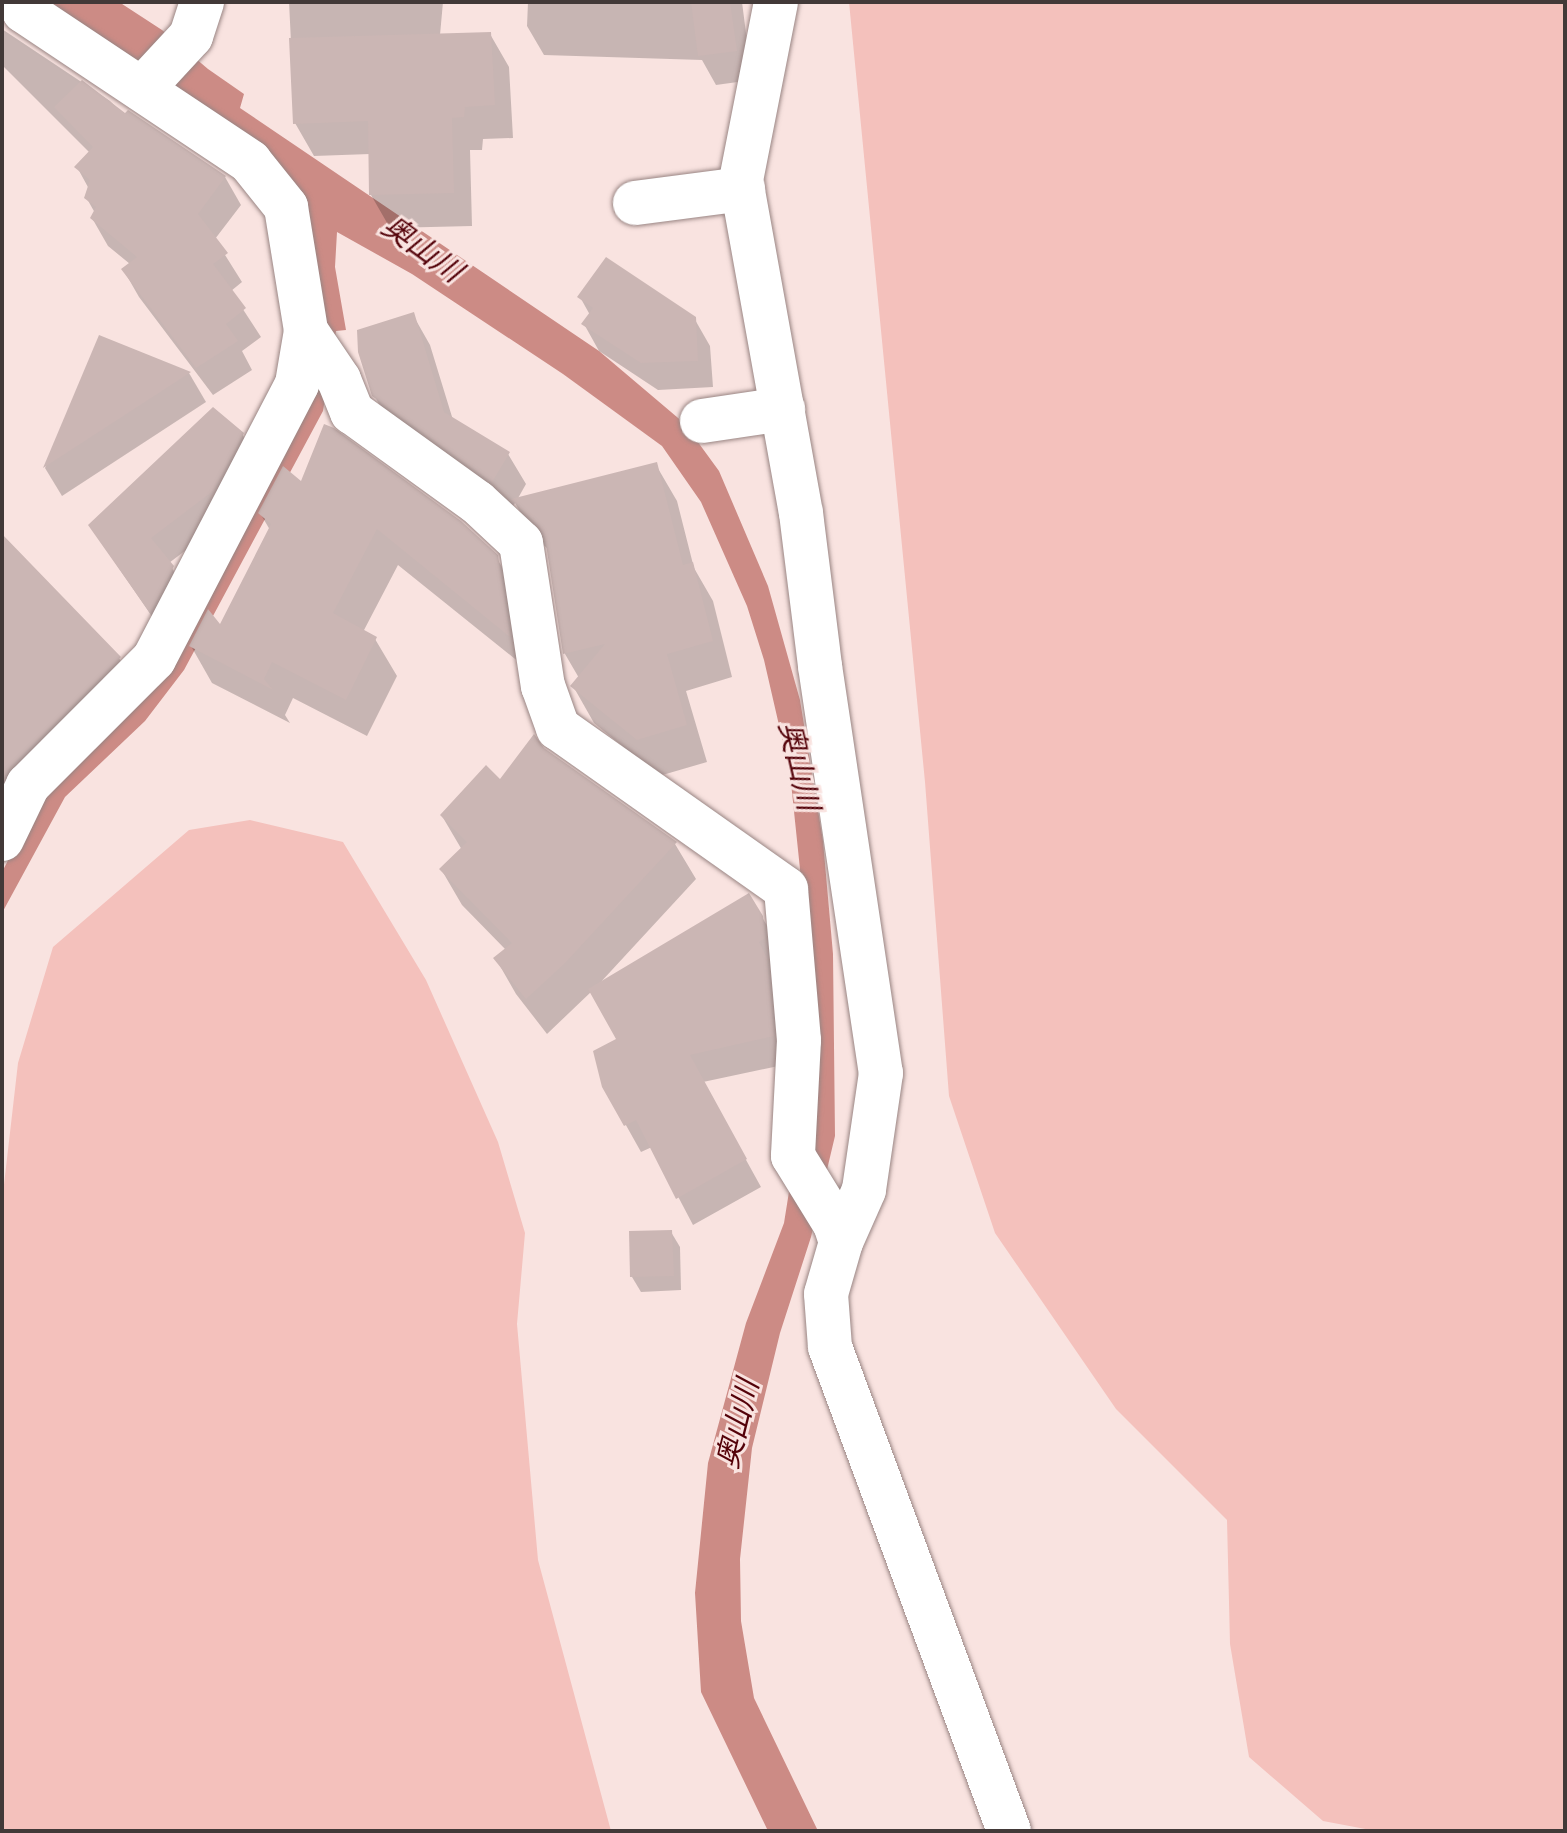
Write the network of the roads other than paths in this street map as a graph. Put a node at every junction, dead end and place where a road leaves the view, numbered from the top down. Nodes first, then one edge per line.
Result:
1 (25, 2) edge
2 (202, 2) edge
3 (776, 2) edge
4 (142, 89) junction
5 (743, 189) junction
6 (635, 203) dead end
7 (306, 331) junction
8 (783, 409) junction
9 (702, 421) dead end
10 (2, 839) edge
11 (841, 1242) junction
12 (1009, 1831) edge

1 - 4 street
2 - 4 street
3 - 5 street
4 - 7 street
5 - 6 street
5 - 8 street
7 - 10 street
7 - 11 street
8 - 9 street
8 - 11 street
11 - 12 street

